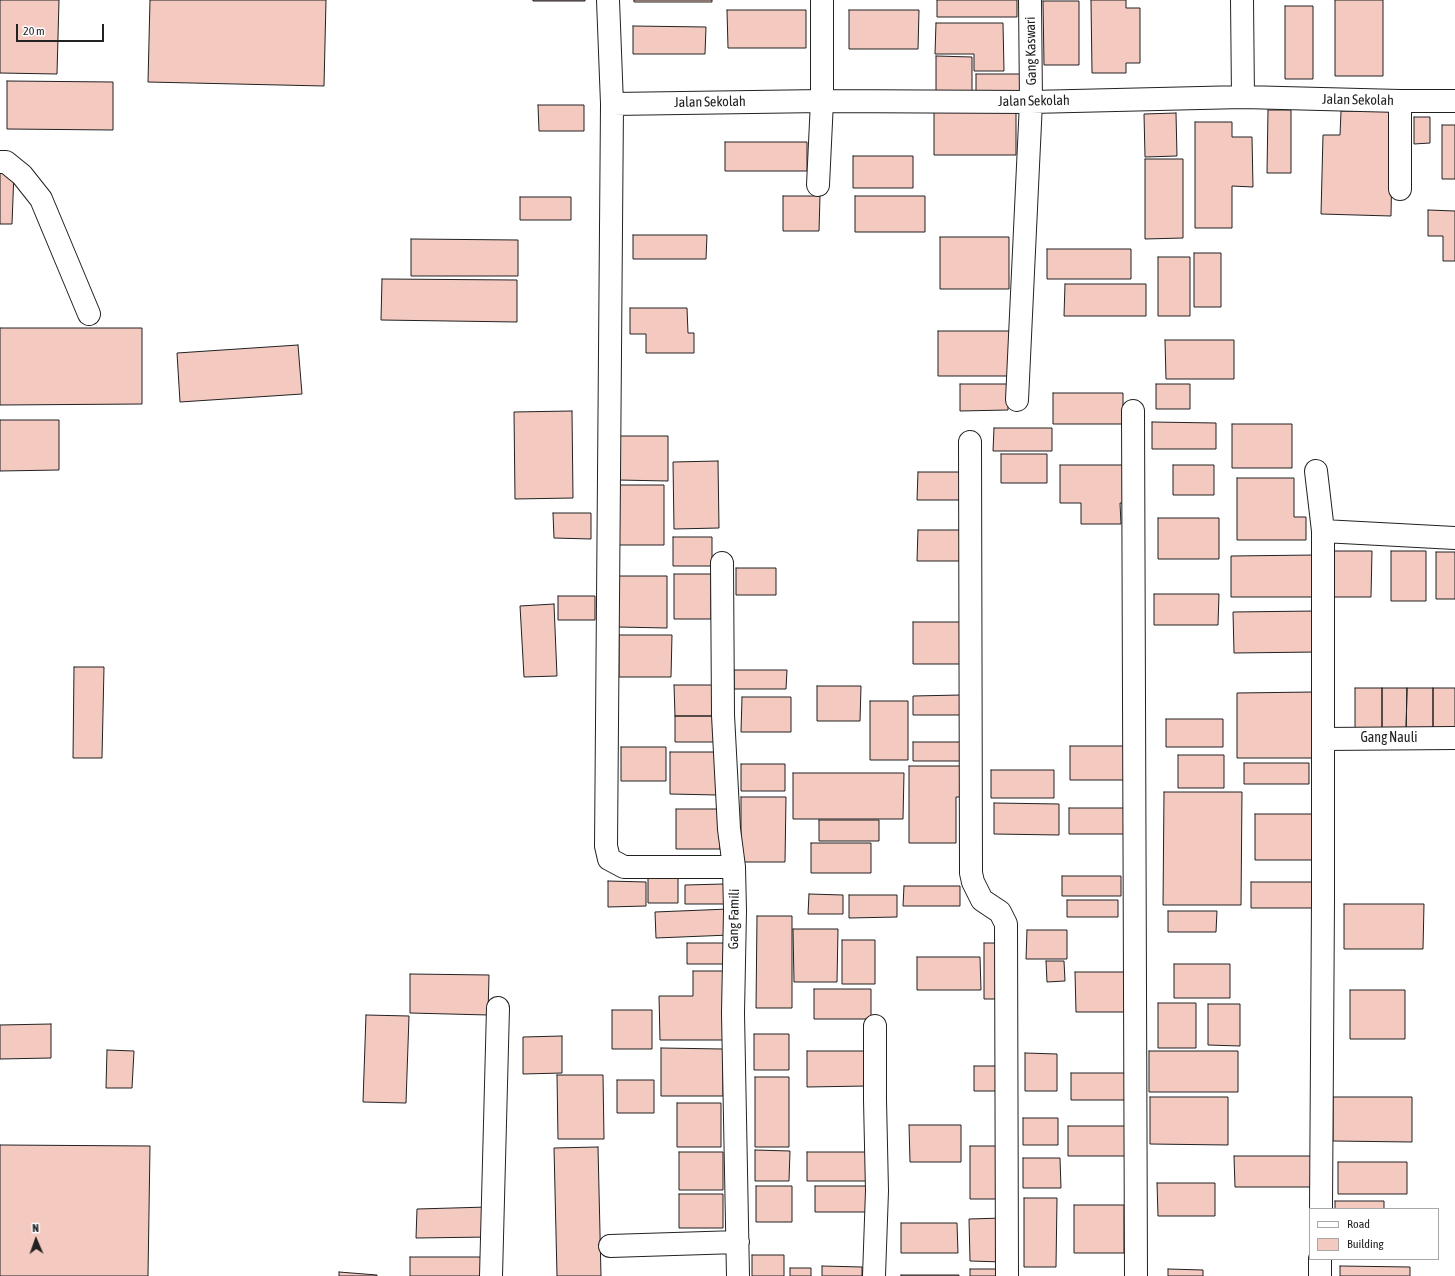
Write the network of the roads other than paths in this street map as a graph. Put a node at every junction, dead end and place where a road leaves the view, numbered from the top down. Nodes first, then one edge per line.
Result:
1 (608, 0) edge
2 (822, 0) edge
3 (1030, 0) edge
4 (1242, 0) edge
5 (1243, 97) junction
6 (822, 101) junction
7 (1400, 101) junction
8 (1455, 101) edge
9 (1031, 102) junction
10 (612, 104) junction
11 (0, 162) edge
12 (818, 185) dead end
13 (1400, 189) dead end
14 (89, 314) dead end
15 (1017, 400) dead end
16 (1133, 411) dead end
17 (970, 442) dead end
18 (1316, 471) dead end
19 (1323, 531) junction
20 (1455, 538) edge
21 (722, 563) dead end
22 (1455, 738) edge
23 (1324, 739) junction
24 (734, 867) junction
25 (498, 1008) dead end
26 (875, 1026) dead end
27 (1321, 1208) edge
28 (738, 1242) junction
29 (610, 1246) dead end
30 (1320, 1260) edge
31 (491, 1276) edge
32 (738, 1276) edge
33 (874, 1276) edge
34 (1007, 1276) edge
35 (1136, 1276) edge
36 (1320, 1276) edge

1 - 10 street
2 - 6 street
3 - 9 street, Gang Kaswari
4 - 5 street
5 - 7 street, Jalan Sekolah
5 - 9 street, Jalan Sekolah
6 - 9 street, Jalan Sekolah
6 - 10 street, Jalan Sekolah
6 - 12 street
7 - 8 street, Jalan Sekolah
7 - 13 street
9 - 15 street, Gang Kaswari
10 - 24 street
11 - 14 street
16 - 35 street
17 - 34 street
18 - 19 street
19 - 20 street
19 - 23 street
21 - 24 street, Gang Famili
22 - 23 street, Gang Nauli
23 - 27 street
24 - 28 street, Gang Famili
25 - 31 street
26 - 33 street
28 - 29 street
28 - 32 street, Gang Famili
30 - 36 street

